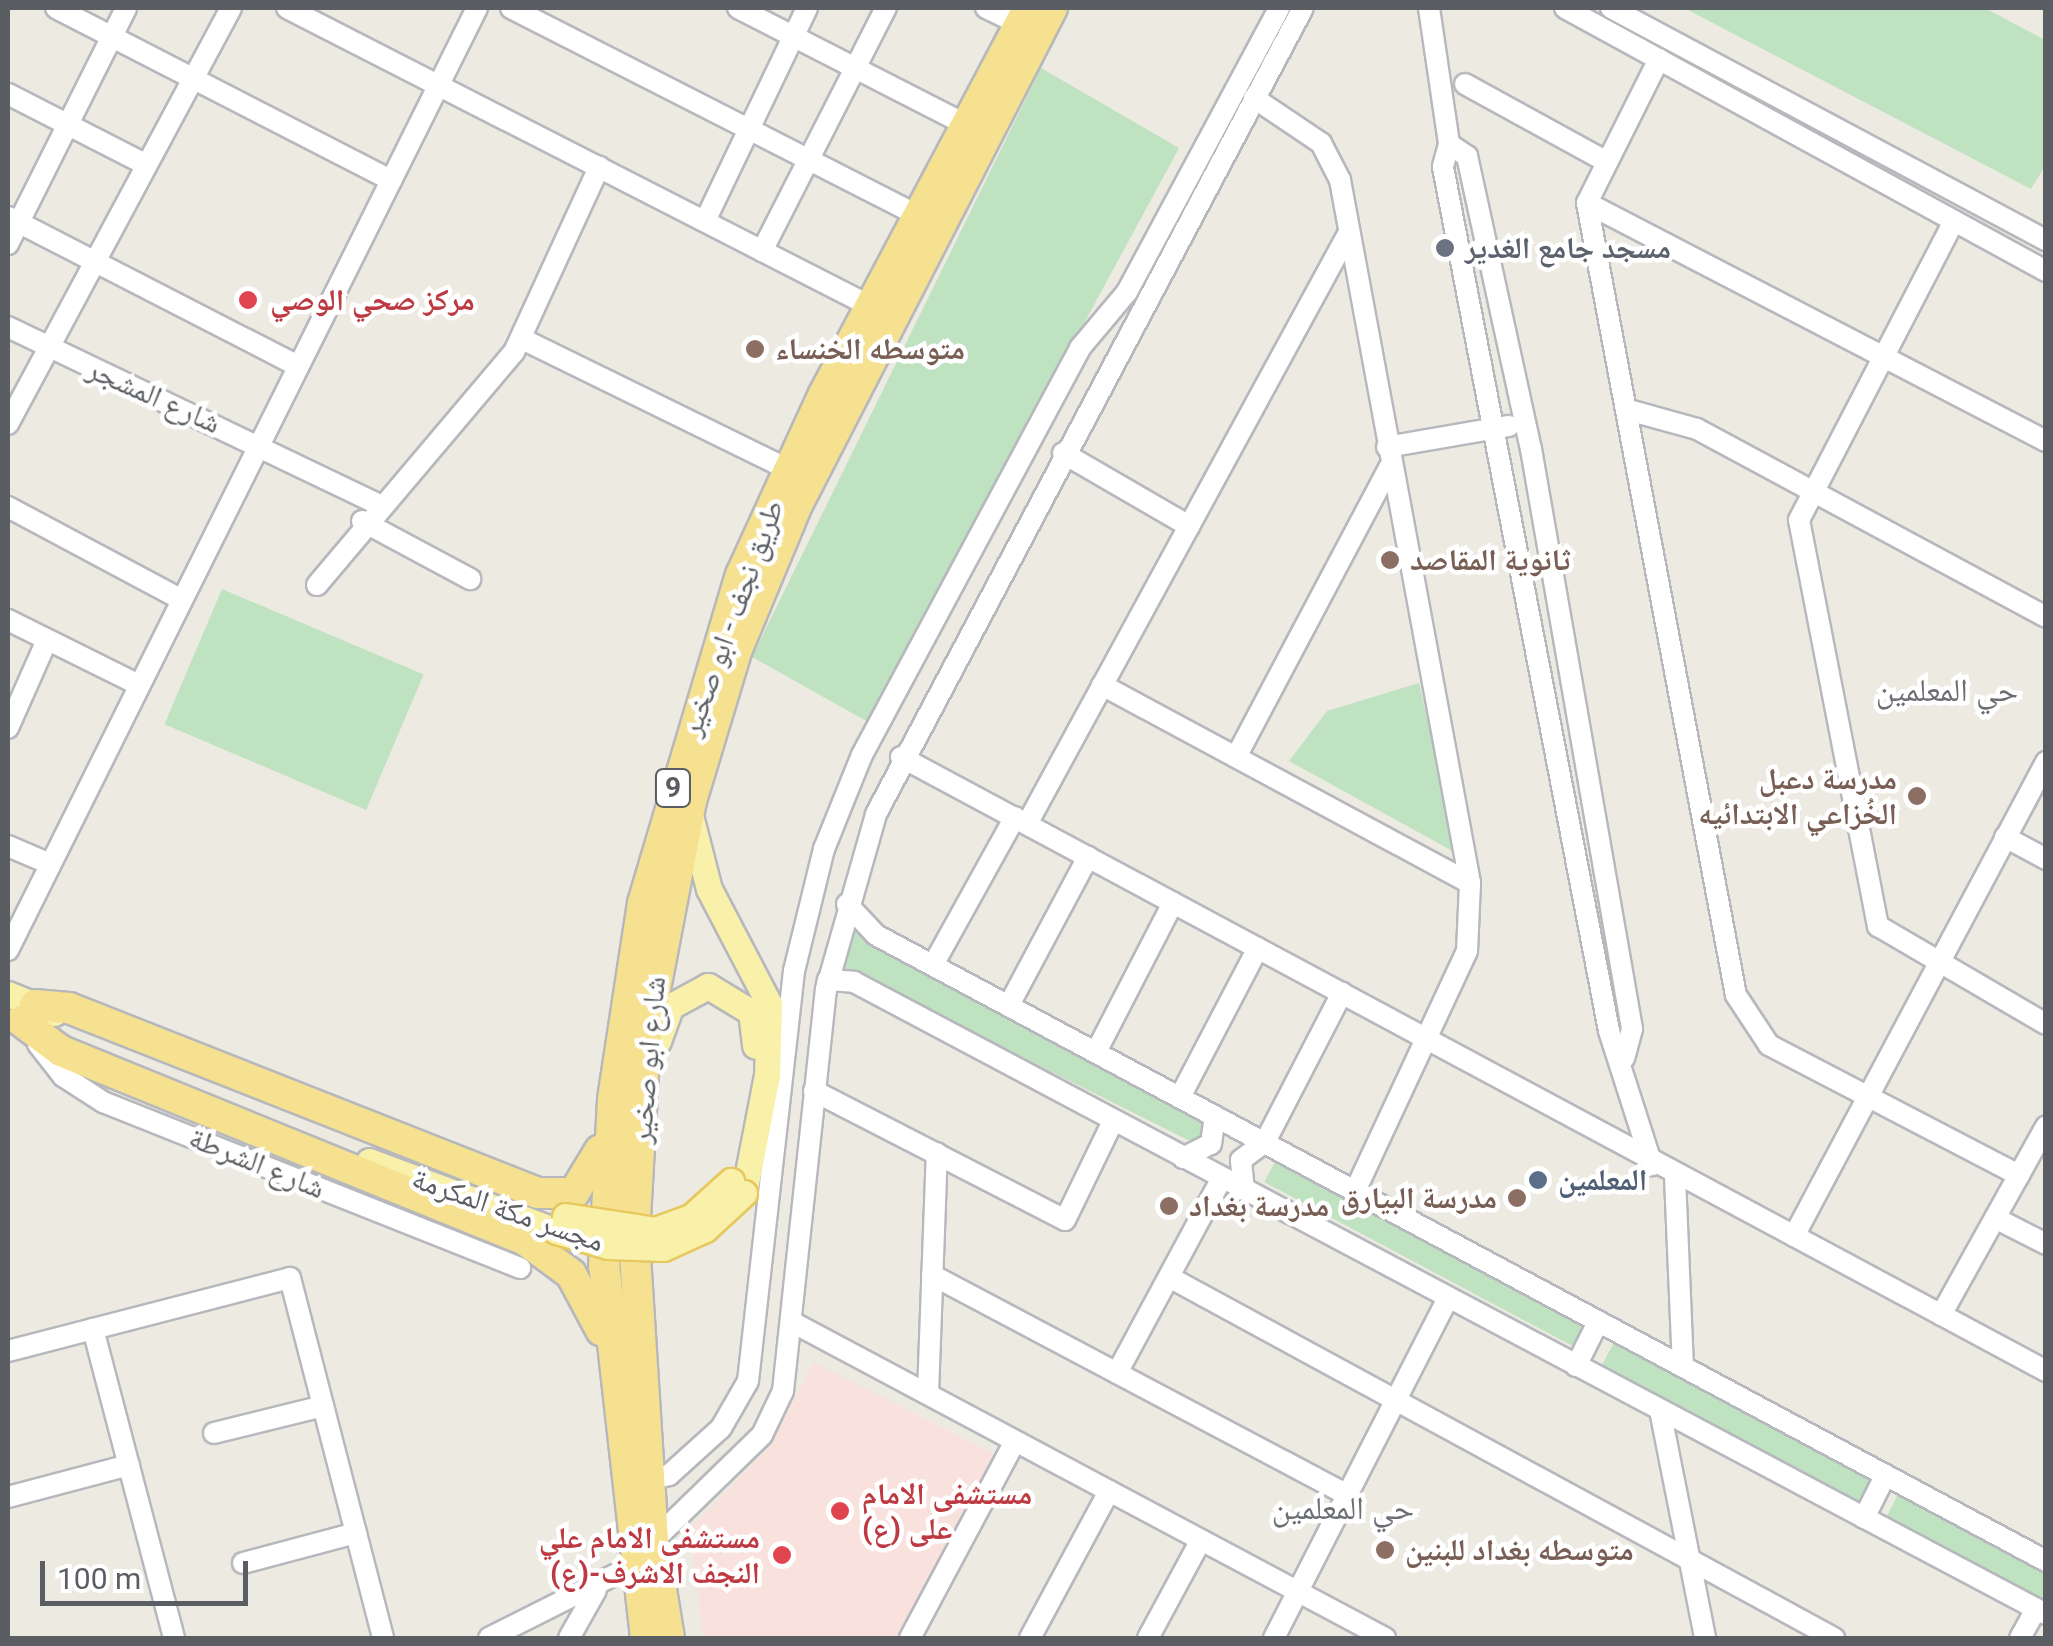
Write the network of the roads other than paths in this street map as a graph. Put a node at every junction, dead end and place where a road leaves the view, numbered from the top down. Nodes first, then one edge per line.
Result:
1 (56, 8) edge
2 (126, 8) edge
3 (232, 8) edge
4 (288, 8) edge
5 (477, 8) edge
6 (511, 8) edge
7 (738, 8) edge
8 (807, 8) edge
9 (886, 8) edge
10 (986, 8) edge
11 (1052, 8) edge
12 (1279, 8) edge
13 (1303, 8) edge
14 (1429, 8) edge
15 (1565, 8) edge
16 (1611, 8) edge
17 (1023, 16) edge
18 (112, 36) junction
19 (793, 36) junction
20 (1659, 59) junction
21 (856, 68) junction
22 (194, 78) junction
23 (1465, 84) dead end
24 (439, 85) junction
25 (8, 94) edge
26 (1254, 98) junction
27 (68, 124) junction
28 (969, 126) junction
29 (749, 129) junction
30 (1449, 144) junction
31 (809, 160) junction
32 (1606, 162) junction
33 (143, 163) junction
34 (599, 167) junction
35 (392, 180) junction
36 (1587, 203) junction
37 (921, 217) junction
38 (13, 220) edge
39 (705, 222) junction
40 (1954, 222) junction
41 (1348, 234) junction
42 (2046, 240) edge
43 (8, 244) edge
44 (762, 251) junction
45 (95, 262) junction
46 (2046, 272) edge
47 (1136, 297) junction
48 (872, 307) junction
49 (8, 327) edge
50 (522, 338) junction
51 (48, 348) junction
52 (1884, 352) junction
53 (298, 366) junction
54 (836, 401) junction
55 (1632, 411) junction
56 (8, 424) edge
57 (1525, 424) junction
58 (1500, 428) junction
59 (2046, 441) edge
60 (259, 444) junction
61 (1063, 453) junction
62 (804, 455) junction
63 (1389, 456) junction
64 (1809, 492) junction
65 (380, 505) junction
66 (8, 506) edge
67 (362, 521) junction
68 (1190, 526) junction
69 (470, 579) dead end
70 (316, 586) dead end
71 (182, 600) junction
72 (2046, 617) edge
73 (8, 620) edge
74 (47, 640) junction
75 (737, 649) joint
76 (139, 685) junction
77 (1102, 685) junction
78 (1580, 720) junction
79 (1555, 724) junction
80 (8, 728) edge
81 (902, 757) junction
82 (1236, 757) junction
83 (2043, 772) edge
84 (691, 801) junction
85 (843, 801) junction
86 (876, 814) junction
87 (1021, 821) junction
88 (2005, 837) junction
89 (8, 846) edge
90 (1088, 857) junction
91 (2046, 859) edge
92 (50, 864) junction
93 (1470, 883) junction
94 (1173, 902) junction
95 (847, 904) junction
96 (1258, 948) junction
97 (8, 950) edge
98 (933, 966) junction
99 (1936, 968) junction
100 (826, 990) junction
101 (1342, 993) junction
102 (1009, 1006) junction
103 (18, 1009) edge
104 (2046, 1024) edge
105 (1430, 1041) junction
106 (1096, 1052) junction
107 (1624, 1058) junction
108 (814, 1091) junction
109 (1865, 1096) junction
110 (1180, 1097) junction
111 (613, 1098) junction
112 (1215, 1116) junction
113 (1113, 1121) junction
114 (2046, 1126) edge
115 (328, 1134) joint
116 (639, 1139) junction
117 (1265, 1142) junction
118 (937, 1154) junction
119 (1184, 1158) junction
120 (1652, 1165) junction
121 (2019, 1175) junction
122 (1675, 1177) junction
123 (1222, 1178) junction
124 (738, 1187) junction
125 (1244, 1190) junction
126 (1355, 1191) junction
127 (1996, 1218) junction
128 (1794, 1236) junction
129 (2046, 1244) edge
130 (520, 1268) dead end
131 (932, 1275) junction
132 (1169, 1276) junction
133 (1448, 1298) junction
134 (1941, 1315) junction
135 (792, 1322) junction
136 (1598, 1322) junction
137 (93, 1329) junction
138 (8, 1351) edge
139 (1576, 1366) junction
140 (1682, 1367) junction
141 (2046, 1372) edge
142 (1117, 1374) junction
143 (614, 1378) junction
144 (928, 1394) junction
145 (1396, 1400) junction
146 (323, 1406) junction
147 (1660, 1410) junction
148 (214, 1433) dead end
149 (1015, 1441) junction
150 (129, 1464) junction
151 (1885, 1476) junction
152 (648, 1480) junction
153 (1109, 1491) junction
154 (1347, 1495) junction
155 (8, 1497) edge
156 (1864, 1518) junction
157 (356, 1534) junction
158 (1201, 1540) junction
159 (653, 1541) junction
160 (1689, 1560) junction
161 (2046, 1561) edge
162 (243, 1563) dead end
163 (632, 1566) junction
164 (596, 1590) junction
165 (1298, 1592) junction
166 (2041, 1611) edge
167 (174, 1638) edge
168 (383, 1638) edge
169 (491, 1638) edge
170 (569, 1638) edge
171 (646, 1638) edge
172 (668, 1638) edge
173 (910, 1638) edge
174 (1030, 1638) edge
175 (1148, 1638) edge
176 (1274, 1638) edge
177 (1385, 1638) edge
178 (1704, 1638) edge
179 (1834, 1638) edge
180 (2020, 1638) edge

1 - 18 street
2 - 18 street
3 - 22 street
4 - 24 street
5 - 24 street
6 - 29 street
7 - 19 street
8 - 19 street
9 - 21 street
10 - 17 street
11 - 54 highway, طريق نجف - ابو صخير / 9
12 - 47 street
13 - 26 street
14 - 30 street
15 - 20 street
16 - 42 street
17 - 28 highway, طريق نجف - ابو صخير / 9
18 - 22 street
18 - 27 street
19 - 21 street
19 - 29 street
20 - 32 street
20 - 40 street
21 - 28 street
21 - 31 street
22 - 33 street
22 - 35 street
23 - 32 street
24 - 34 street
24 - 35 street
25 - 27 street
26 - 41 street
26 - 47 street
27 - 33 street
27 - 38 street
28 - 37 highway, طريق نجف - ابو صخير / 9
29 - 31 street
29 - 39 street
30 - 57 street
30 - 58 street
31 - 37 street
31 - 44 street
32 - 36 street
33 - 45 street
34 - 39 street
34 - 50 street
35 - 53 street
36 - 52 street
36 - 55 street
37 - 48 highway, طريق نجف - ابو صخير / 9
38 - 43 street
38 - 45 street
39 - 44 street
40 - 46 street
40 - 52 street
41 - 63 street
41 - 68 street
44 - 48 street
45 - 51 street
45 - 53 street
47 - 61 street
47 - 85 street
48 - 54 highway, طريق نجف - ابو صخير / 9
49 - 51 street, شارع المشجر
50 - 62 street
50 - 65 street
51 - 56 street
51 - 60 street, شارع المشجر
52 - 59 street
52 - 64 street
53 - 60 street
54 - 62 highway, طريق نجف - ابو صخير / 9
55 - 64 street
55 - 109 street
57 - 58 street
57 - 78 street
58 - 63 street
58 - 79 street
60 - 65 street, شارع المشجر
60 - 71 street
61 - 68 street
61 - 81 street
62 - 75 highway, طريق نجف - ابو صخير / 9
62 - 111 highway, طريق نجف - ابو صخير / 9
63 - 82 street
63 - 93 street
64 - 72 street
64 - 99 street
65 - 67 street
66 - 71 street
67 - 69 street
67 - 70 street
68 - 77 street
71 - 76 street
73 - 74 street
74 - 76 street
74 - 80 street
75 - 84 highway, شارع ابو صخير / 9
76 - 92 street
77 - 82 street
77 - 87 street
78 - 79 street
78 - 107 street
79 - 107 street
81 - 86 street
81 - 87 street
82 - 93 street
83 - 88 street
84 - 116 highway, شارع ابو صخير / 9
84 - 124 main road
85 - 86 street
85 - 152 street
86 - 95 street
87 - 90 street
87 - 98 street
88 - 91 street
88 - 99 street
89 - 92 street
90 - 94 street
90 - 102 street
92 - 97 street
93 - 105 street
94 - 96 street
94 - 106 street
95 - 98 street
95 - 100 street
96 - 101 street
96 - 110 street
98 - 102 street
99 - 104 street
99 - 109 street
100 - 108 street
100 - 113 street
101 - 105 street
101 - 117 street
102 - 106 street
103 - 111 highway
103 - 115 main road, شارع الشرطة
103 - 130 street, شارع الشرطة
103 - 143 highway
105 - 120 street
105 - 126 street
106 - 110 street
107 - 120 street
108 - 118 street
108 - 135 street
109 - 121 street
109 - 128 street
110 - 112 street
111 - 143 highway, طريق نجف - ابو صخير / 9
112 - 117 street
112 - 119 street
113 - 118 street
113 - 119 street
114 - 121 street
115 - 124 main road, مجسر مكة المكرمة, bridge
116 - 124 main road
116 - 152 highway, شارع ابو صخير / 9
117 - 125 street
117 - 126 street
118 - 131 street
119 - 123 street
120 - 122 street
121 - 127 street
122 - 128 street
122 - 140 street
123 - 125 street
123 - 132 street
125 - 133 street
126 - 136 street
127 - 129 street
127 - 134 street
128 - 134 street
131 - 142 street
131 - 144 street
132 - 142 street
132 - 145 street
133 - 139 street
133 - 145 street
134 - 141 street
135 - 144 street
135 - 159 street
136 - 139 street
136 - 140 street
137 - 138 street
137 - 146 street
137 - 150 street
139 - 147 street
140 - 151 street
142 - 154 street
143 - 163 highway, طريق نجف - ابو صخير / 9
144 - 149 street
145 - 154 street
145 - 160 street
146 - 148 street
146 - 157 street
147 - 156 street
147 - 160 street
149 - 153 street
149 - 173 street
150 - 155 street
150 - 167 street
151 - 156 street
151 - 161 street
152 - 159 highway, شارع ابو صخير / 9
153 - 158 street
153 - 174 street
154 - 165 street
156 - 166 street
157 - 162 street
157 - 168 street
158 - 165 street
158 - 175 street
159 - 172 highway, 9
160 - 178 street
160 - 179 street
163 - 164 street
163 - 171 highway, طريق نجف - ابو صخير / 9
164 - 169 street
164 - 170 street
165 - 176 street
165 - 177 street
166 - 180 street

